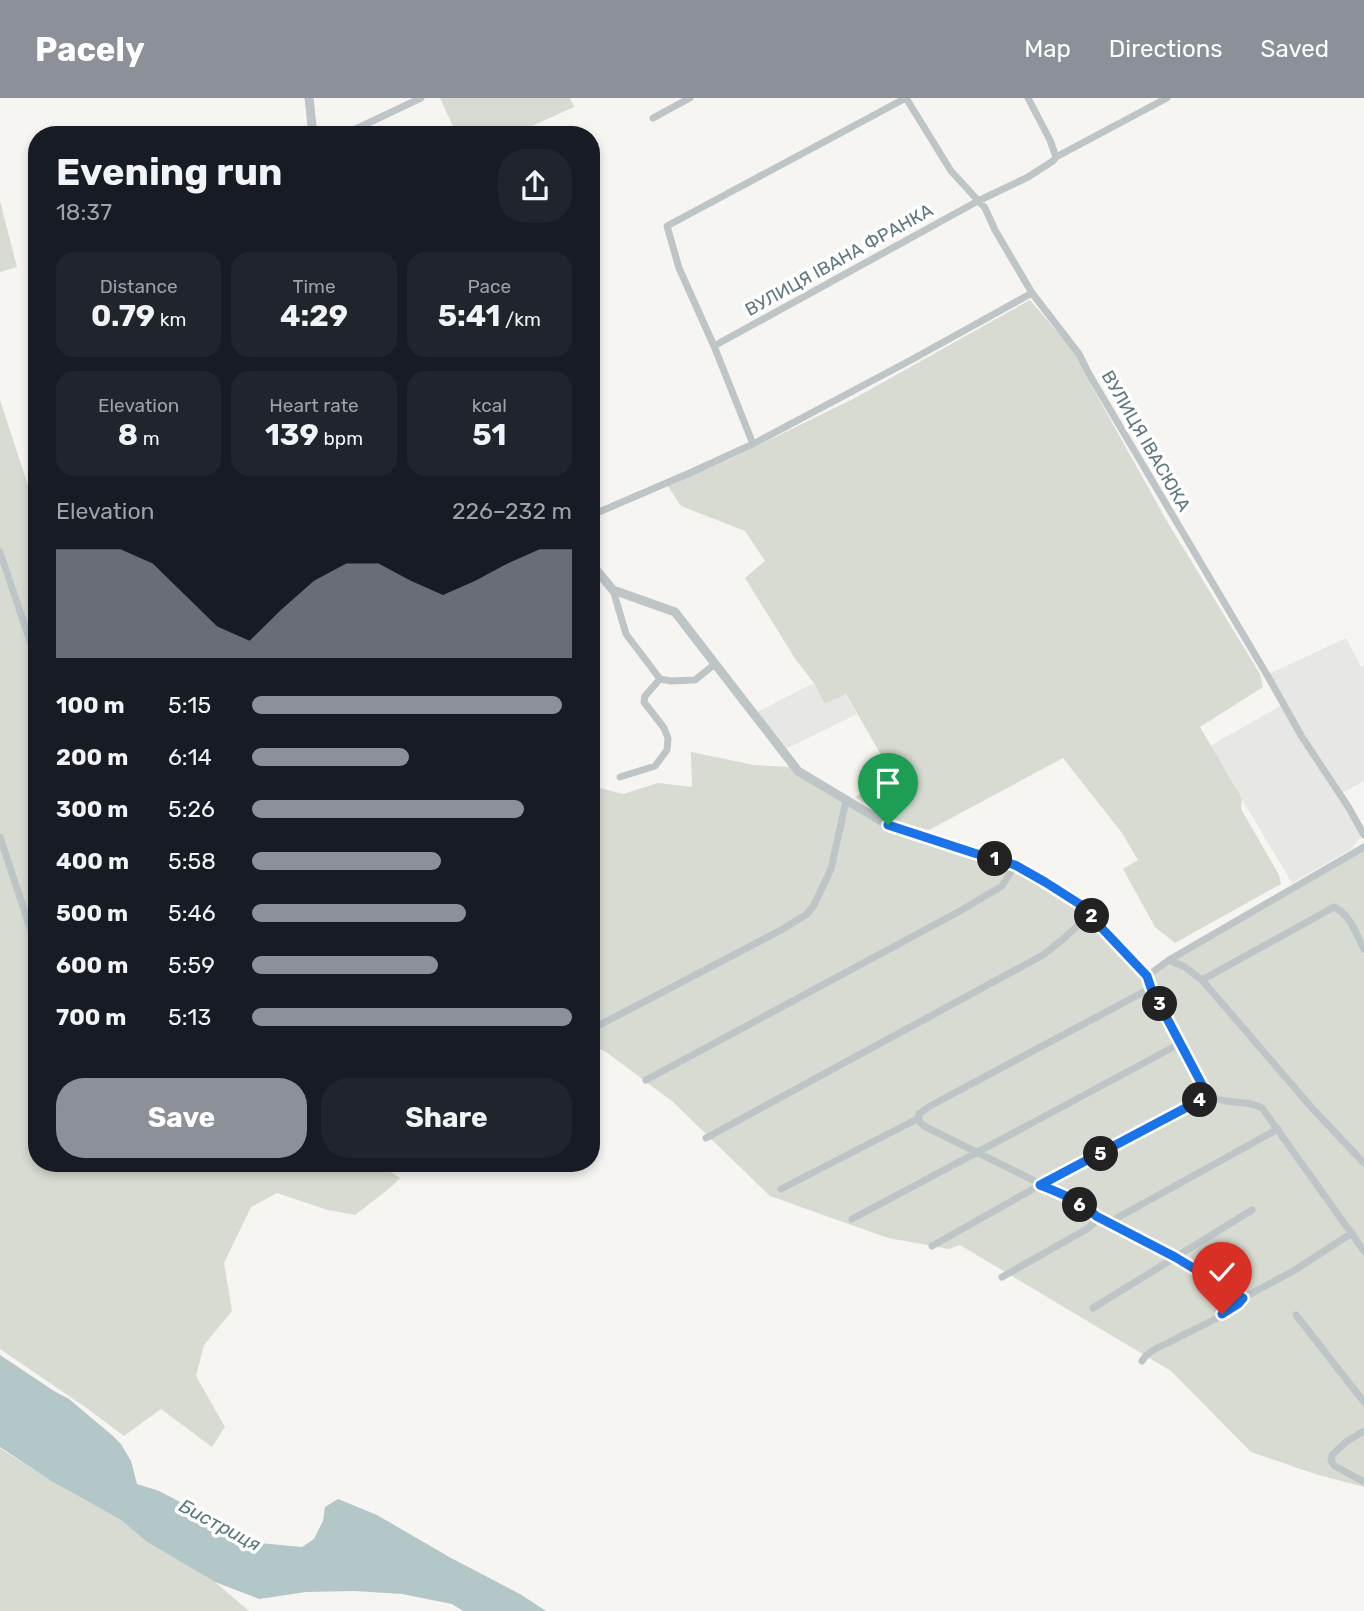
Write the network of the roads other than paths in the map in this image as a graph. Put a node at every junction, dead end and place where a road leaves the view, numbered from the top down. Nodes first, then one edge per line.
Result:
1 (309, 98) edge
2 (421, 98) edge
3 (690, 98) edge
4 (906, 98) edge
5 (1028, 98) edge
6 (1167, 98) edge
7 (653, 118) dead end
8 (312, 126) edge
9 (362, 126) edge
10 (1056, 157) junction
11 (978, 201) junction
12 (1032, 293) junction
13 (714, 346) junction
14 (753, 444) junction
15 (600, 512) edge
16 (0, 552) edge
17 (600, 575) edge
18 (613, 590) junction
19 (28, 635) edge
20 (715, 664) junction
21 (660, 679) junction
22 (620, 777) dead end
23 (846, 801) junction
24 (1364, 835) edge
25 (0, 837) edge
26 (1364, 846) edge
27 (1015, 865) junction
28 (1090, 914) junction
29 (28, 922) edge
30 (1364, 949) edge
31 (1169, 960) junction
32 (1147, 976) junction
33 (1202, 980) junction
34 (1151, 988) junction
35 (600, 1025) edge
36 (1181, 1043) junction
37 (646, 1080) dead end
38 (1208, 1096) junction
39 (919, 1118) junction
40 (1278, 1129) junction
41 (706, 1138) dead end
42 (976, 1152) junction
43 (1364, 1163) edge
44 (1040, 1185) junction
45 (781, 1189) dead end
46 (1252, 1210) dead end
47 (1096, 1216) junction
48 (852, 1219) dead end
49 (1108, 1223) junction
50 (1352, 1233) junction
51 (932, 1246) dead end
52 (1364, 1251) edge
53 (1175, 1257) junction
54 (1002, 1277) dead end
55 (1243, 1298) junction
56 (1094, 1308) dead end
57 (1296, 1315) dead end
58 (1142, 1361) dead end
59 (1364, 1402) edge
60 (1364, 1431) edge
61 (1364, 1482) edge

1 - 8 street
2 - 9 street
3 - 7 street
4 - 11 street, ВУЛИЦЯ ІВАСЮКА
4 - 13 street
5 - 10 street
6 - 10 street, ВУЛИЦЯ ІВАНА ФРАНКА
10 - 11 street, ВУЛИЦЯ ІВАНА ФРАНКА
11 - 12 street, ВУЛИЦЯ ІВАСЮКА
11 - 13 street, ВУЛИЦЯ ІВАНА ФРАНКА
12 - 14 street
12 - 24 street, ВУЛИЦЯ ІВАСЮКА
13 - 14 street
14 - 15 street
16 - 19 street
17 - 18 street
18 - 20 street
18 - 21 street
20 - 21 street
20 - 23 street
21 - 22 street
23 - 27 street
23 - 35 street
25 - 29 street
26 - 31 street
27 - 28 street
27 - 37 street
28 - 32 street
28 - 41 street
30 - 33 street
31 - 32 street
31 - 33 street
32 - 34 street
33 - 43 street
34 - 36 street
34 - 39 street
36 - 38 street
36 - 42 street
38 - 40 street
38 - 44 street
39 - 42 street
39 - 45 street
40 - 49 street
40 - 50 street
42 - 44 street
42 - 48 street
44 - 47 street
44 - 51 street
46 - 53 street
47 - 49 street
47 - 54 street
49 - 53 street
50 - 52 street
50 - 55 street
53 - 55 street
53 - 56 street
55 - 58 street
57 - 59 street
60 - 61 street

